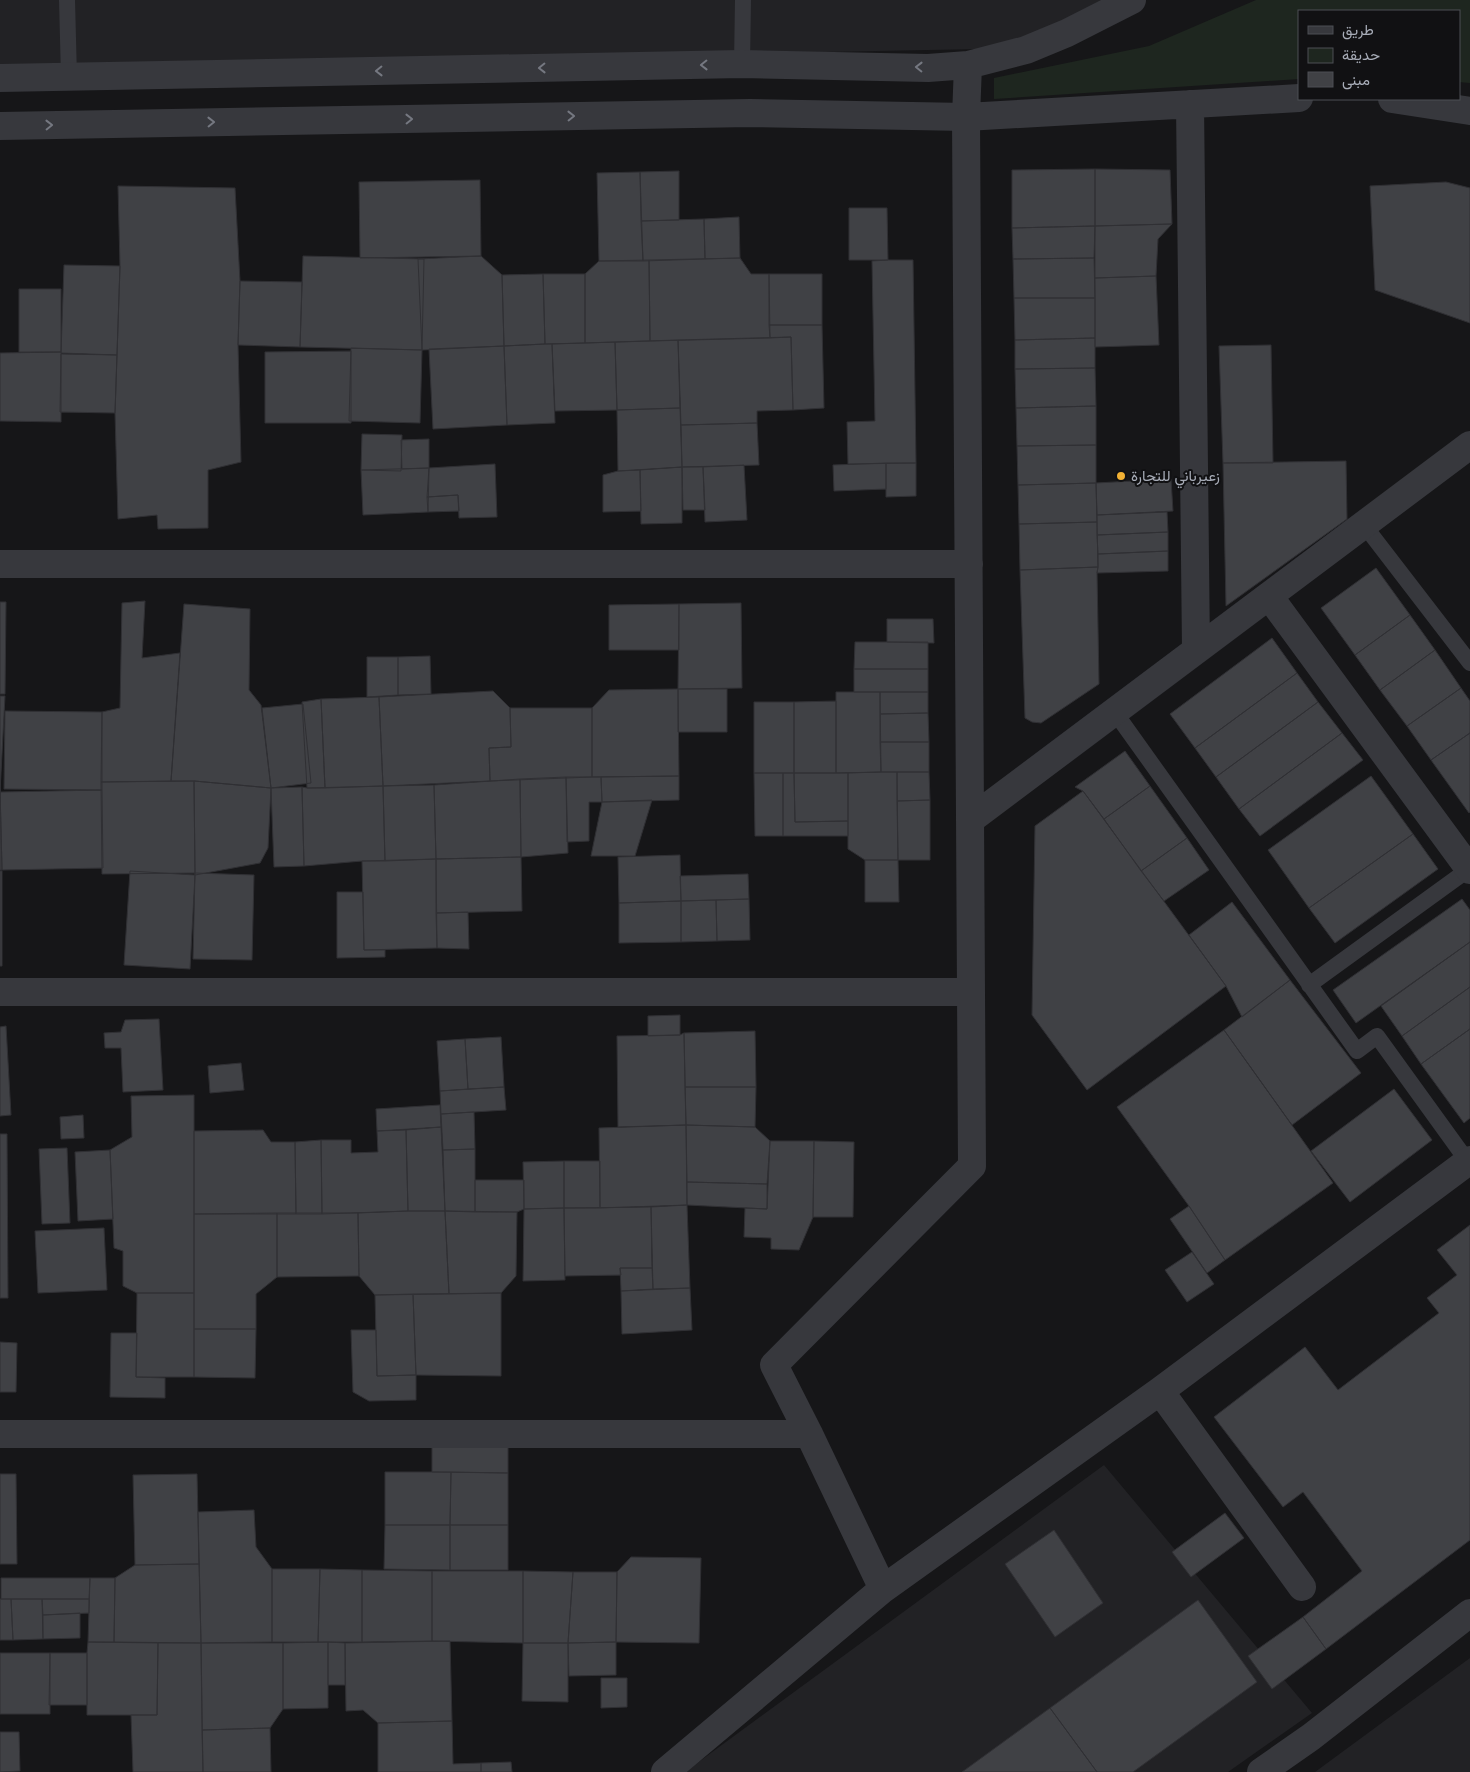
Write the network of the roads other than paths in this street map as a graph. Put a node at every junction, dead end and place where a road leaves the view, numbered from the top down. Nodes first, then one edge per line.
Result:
1 (67, 0) edge
2 (743, 0) edge
3 (1132, 0) edge
4 (742, 64) junction
5 (968, 65) junction
6 (0, 78) edge
7 (70, 78) junction
8 (1298, 98) edge
9 (1398, 100) edge
10 (1190, 104) junction
11 (1470, 111) edge
12 (966, 117) junction
13 (0, 126) edge
14 (1470, 445) edge
15 (1364, 525) junction
16 (0, 564) edge
17 (968, 564) junction
18 (1269, 596) junction
19 (1196, 650) junction
20 (1470, 663) edge
21 (1114, 711) junction
22 (970, 820) junction
23 (1470, 869) edge
24 (1309, 985) junction
25 (0, 992) edge
26 (971, 992) junction
27 (1469, 1161) edge
28 (1160, 1391) junction
29 (0, 1434) edge
30 (809, 1434) junction
31 (1302, 1587) dead end
32 (883, 1589) junction
33 (1470, 1613) edge
34 (665, 1772) edge
35 (1261, 1772) edge

1 - 7 lane
2 - 4 lane
3 - 5 street
5 -> 4 street
4 -> 7 street
5 - 12 street
6 - 7 street
8 - 10 street
9 - 11 street
10 - 12 street
10 - 19 street
13 -> 12 street
12 - 17 street
14 - 15 street
15 - 18 street
15 - 20 lane
16 - 17 street
17 - 22 street
18 - 19 street
18 - 23 street
19 - 21 street
21 - 22 street
21 - 24 lane
22 - 26 street
23 - 24 lane
24 - 27 lane
25 - 26 street
26 - 30 street
27 - 28 street
28 - 31 street
28 - 32 street
29 - 30 street
30 - 32 street
32 - 34 street
33 - 35 street

